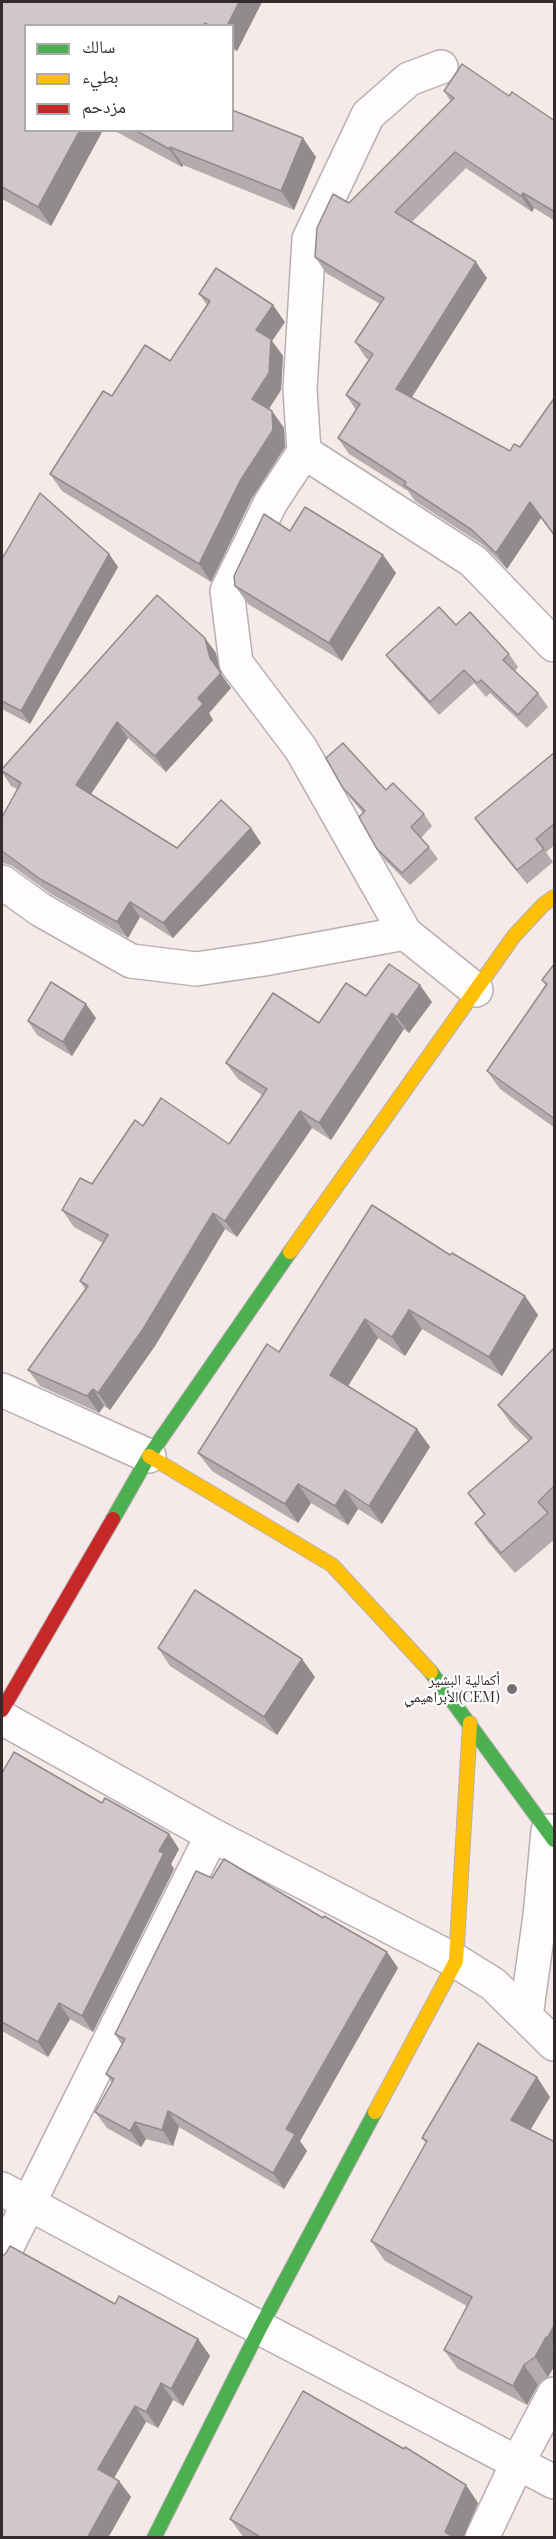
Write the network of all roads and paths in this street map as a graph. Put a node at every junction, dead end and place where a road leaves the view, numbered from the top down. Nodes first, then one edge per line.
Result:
1 (441, 67) dead end
2 (304, 452) junction
3 (555, 645) edge
4 (2, 882) edge
5 (555, 897) edge
6 (405, 933) junction
7 (476, 990) junction
8 (2, 1390) edge
9 (149, 1456) junction
10 (2, 1710) edge
11 (2, 1718) edge
12 (470, 1723) junction
13 (212, 1834) junction
14 (551, 1835) edge
15 (456, 1961) junction
16 (526, 2016) junction
17 (555, 2044) edge
18 (16, 2196) edge
19 (2, 2257) edge
20 (260, 2328) junction
21 (555, 2394) edge
22 (518, 2462) junction
23 (555, 2481) edge
24 (154, 2538) edge
25 (482, 2538) edge

1 - 2 street
2 - 3 street
2 - 6 street
4 - 6 street
5 - 7 street
6 - 7 street
7 - 9 street
8 - 9 street
9 - 10 street
9 - 12 street
11 - 13 street
12 - 14 street
12 - 15 street
13 - 15 street
13 - 18 street
14 - 16 street
15 - 16 street
15 - 20 street
16 - 17 street
18 - 19 street
18 - 20 street
20 - 22 street
20 - 24 street
21 - 22 street
22 - 23 street
22 - 25 street

